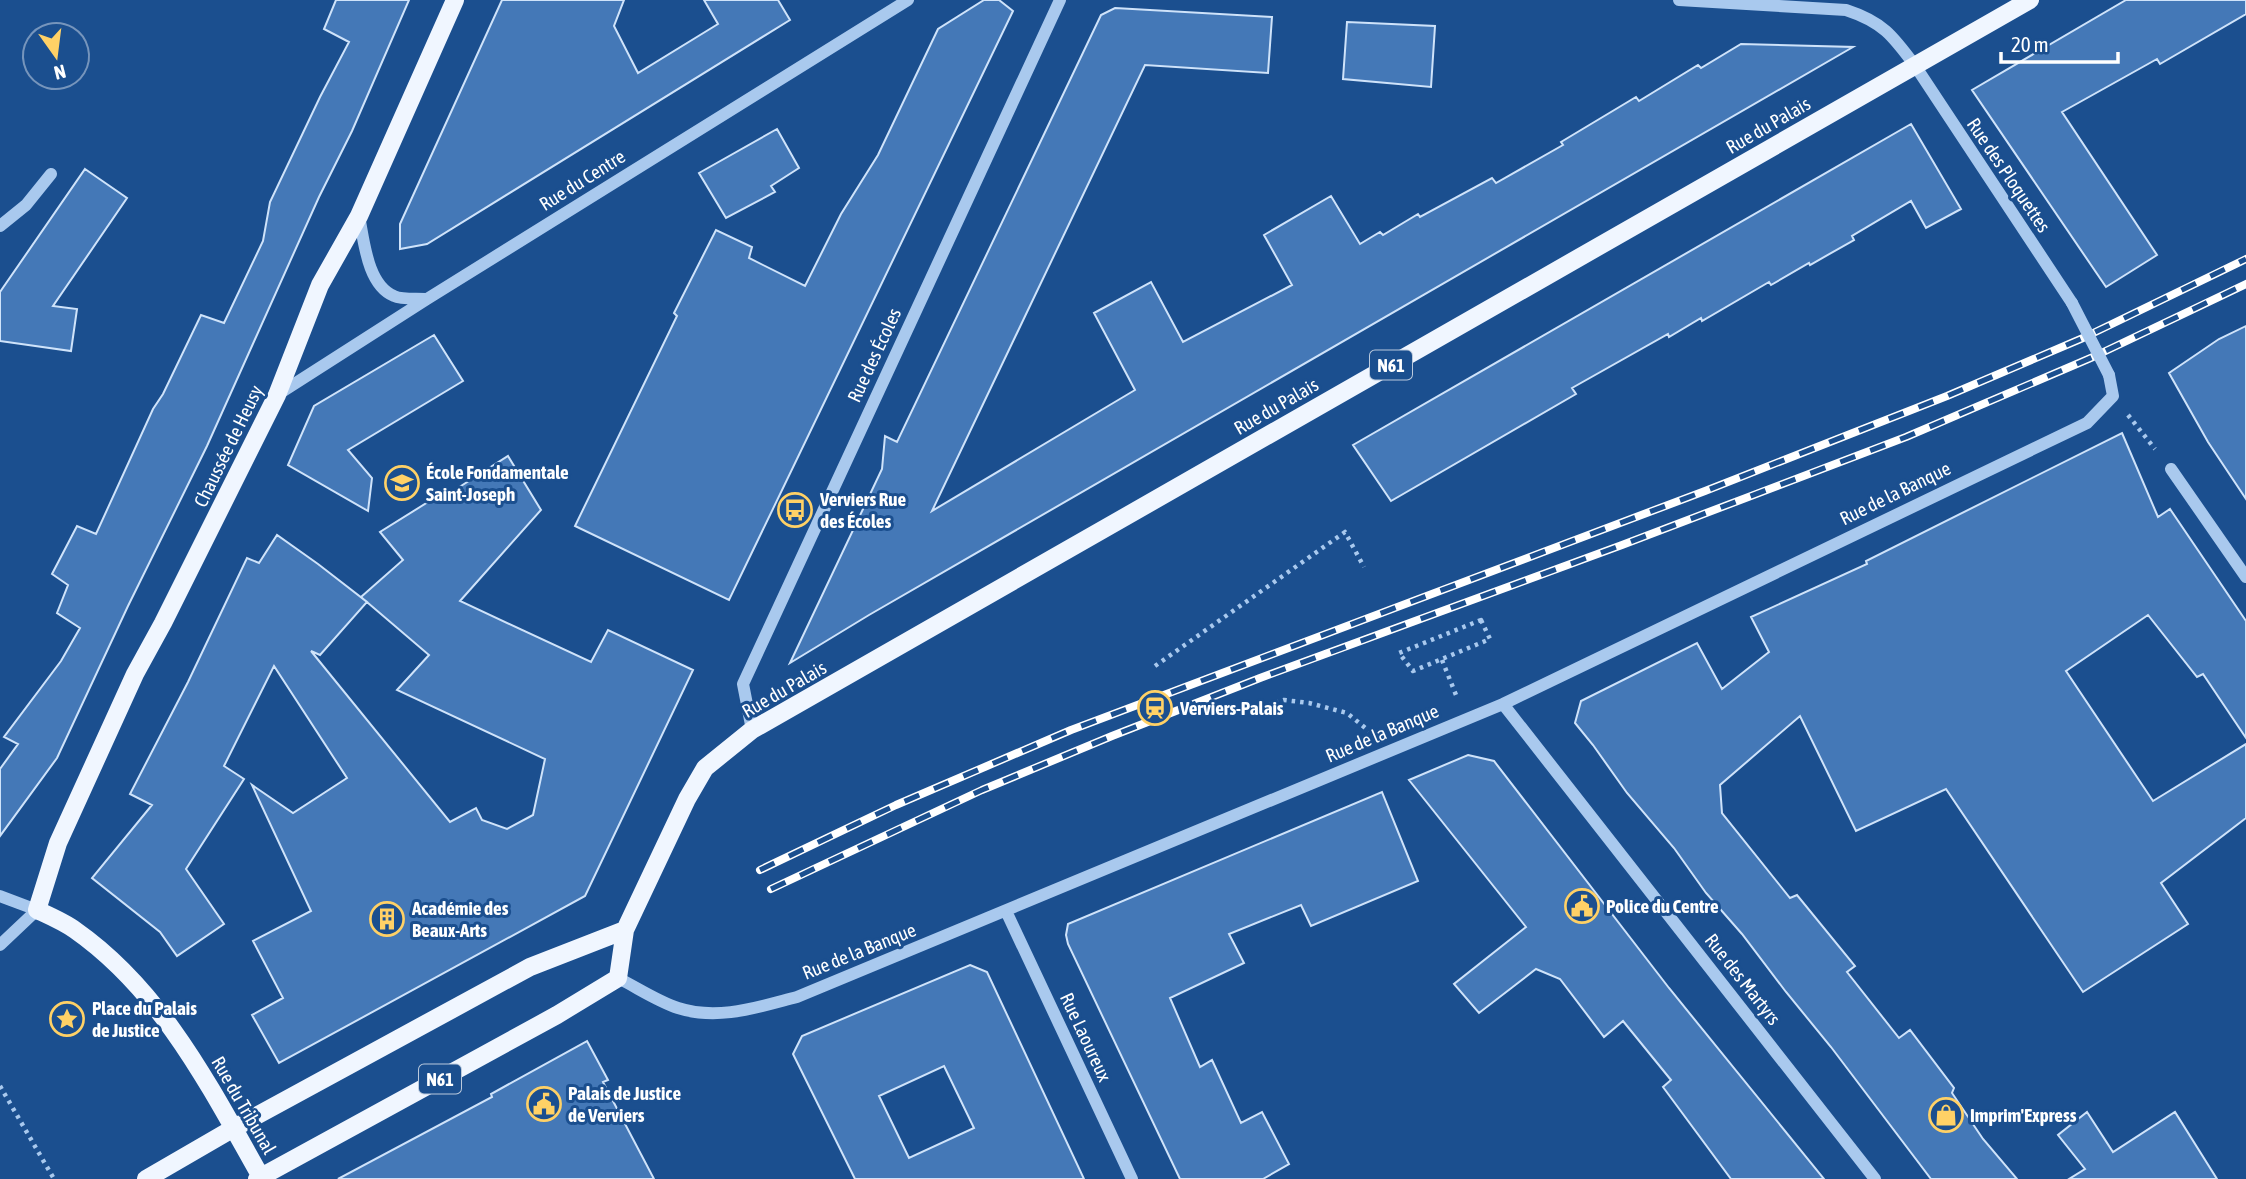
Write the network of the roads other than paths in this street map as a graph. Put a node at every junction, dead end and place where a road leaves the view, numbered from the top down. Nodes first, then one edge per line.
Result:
1 (455, 0) edge
2 (908, 0) edge
3 (1060, 0) edge
4 (1679, 0) edge
5 (2030, 0) edge
6 (1916, 67) junction
7 (51, 174) dead end
8 (359, 216) junction
9 (0, 226) edge
10 (427, 299) junction
11 (277, 395) junction
12 (2113, 396) joint
13 (2171, 469) road end
14 (2246, 577) edge
15 (1503, 704) junction
16 (752, 730) junction
17 (0, 896) edge
18 (37, 910) junction
19 (1006, 911) junction
20 (625, 930) junction
21 (0, 945) edge
22 (618, 978) junction
23 (234, 1128) junction
24 (260, 1178) edge
25 (146, 1179) edge
26 (1132, 1179) edge
27 (1875, 1179) edge

1 - 8 main road, Chaussée de Heusy
2 - 10 street, Rue du Centre
3 - 16 street, Rue des Écoles
4 - 6 street, Rue des Ploquettes
5 - 6 main road, Rue du Palais / N61
6 - 12 street, Rue des Ploquettes, bridge
6 - 16 main road, Rue du Palais / N61
7 - 9 street
8 - 10 street
8 - 11 main road, Chaussée de Heusy
10 - 11 street, Rue du Centre
11 - 18 main road, Chaussée de Heusy
12 - 15 street, Rue de la Banque
13 - 14 street
15 - 19 street, Rue de la Banque
15 - 27 street, Rue des Martyrs
16 - 20 main road, Rue du Palais / N61
17 - 18 street
18 - 21 street
18 - 23 main road, Rue du Tribunal
19 - 22 street, Rue de la Banque
19 - 26 street, Rue Laoureux
20 - 22 main road, N61
20 - 23 main road
22 - 24 main road, N61
23 - 24 main road, Rue du Tribunal
23 - 25 main road

